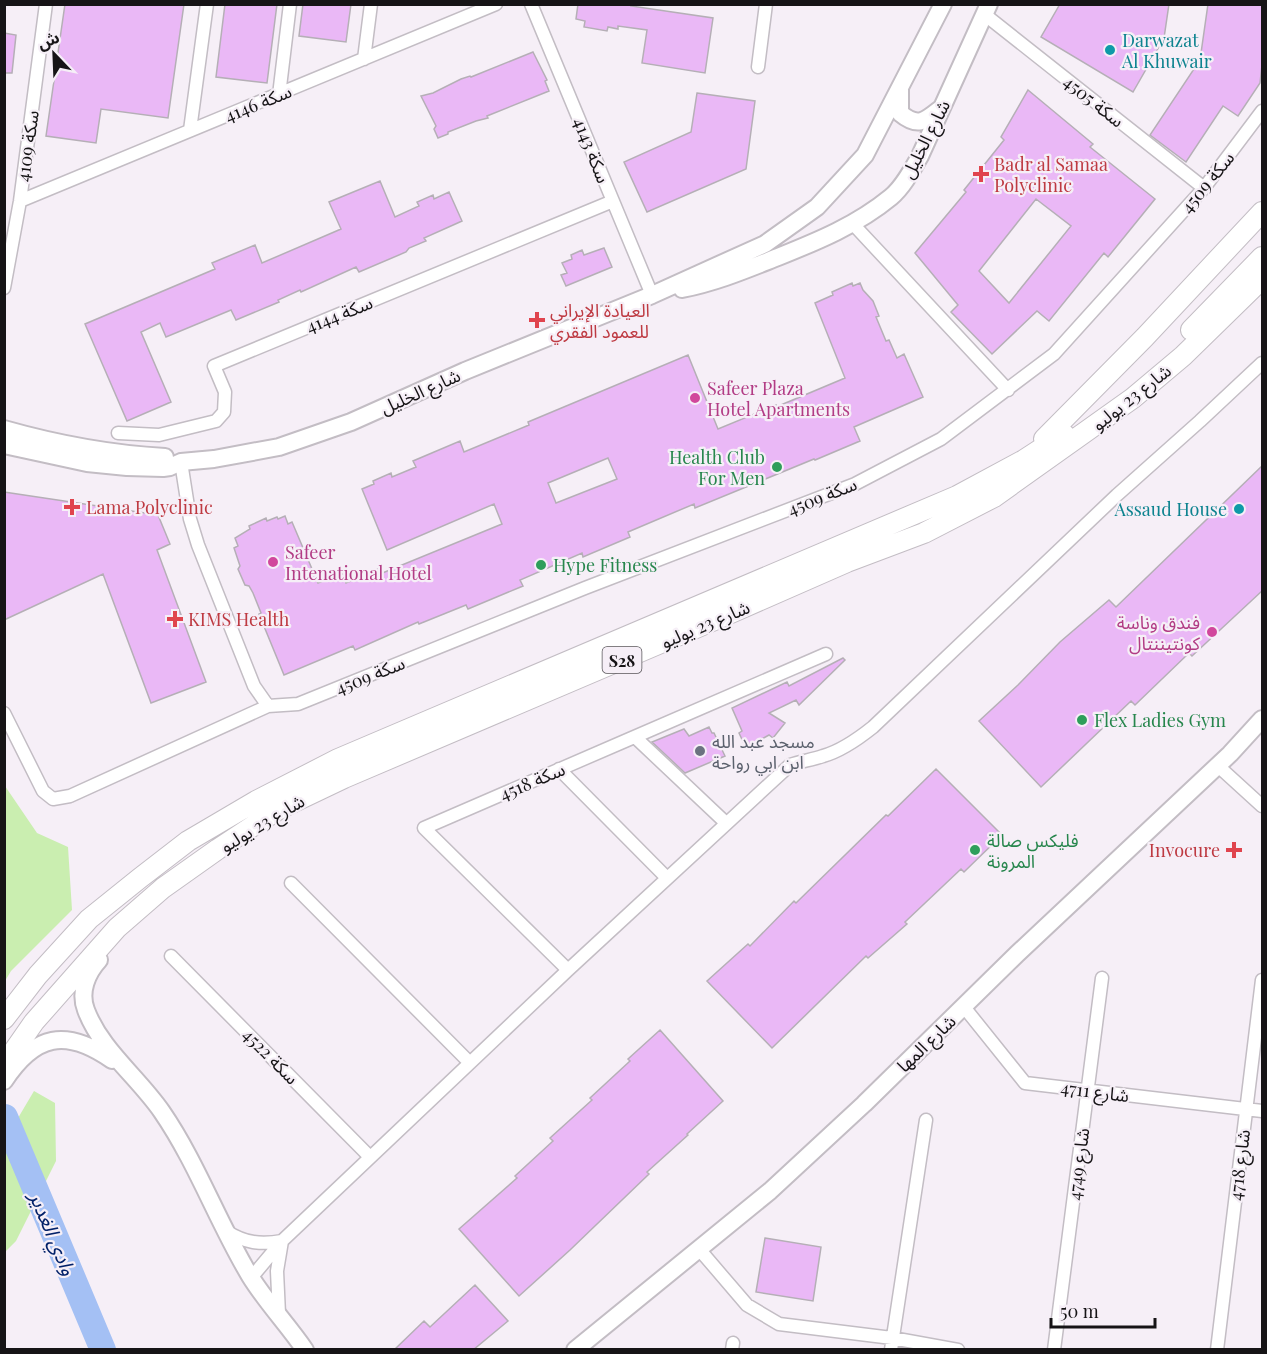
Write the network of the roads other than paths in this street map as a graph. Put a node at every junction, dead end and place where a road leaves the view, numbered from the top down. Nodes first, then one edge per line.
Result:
1 (45, 4) edge
2 (207, 4) edge
3 (290, 4) edge
4 (371, 4) edge
5 (496, 4) edge
6 (531, 4) edge
7 (766, 4) edge
8 (942, 4) edge
9 (987, 9) edge
10 (364, 59) junction
11 (758, 67) dead end
12 (901, 86) junction
13 (279, 95) junction
14 (940, 109) junction
15 (1263, 111) edge
16 (190, 130) junction
17 (1204, 189) junction
18 (20, 201) junction
19 (613, 201) junction
20 (1263, 212) edge
21 (853, 224) junction
22 (1263, 257) edge
23 (1263, 279) edge
24 (4, 288) edge
25 (652, 295) junction
26 (1263, 363) edge
27 (1008, 390) junction
28 (4, 429) edge
29 (118, 433) dead end
30 (4, 445) edge
31 (1024, 460) junction
32 (180, 462) junction
33 (826, 654) dead end
34 (268, 706) junction
35 (4, 712) edge
36 (1263, 719) edge
37 (636, 738) junction
38 (1217, 765) junction
39 (559, 769) junction
40 (1263, 806) edge
41 (726, 823) junction
42 (218, 849) junction
43 (667, 878) junction
44 (291, 883) dead end
45 (171, 956) dead end
46 (568, 970) junction
47 (1102, 978) dead end
48 (1263, 980) edge
49 (964, 1007) junction
50 (4, 1019) edge
51 (470, 1063) junction
52 (4, 1065) edge
53 (125, 1069) junction
54 (4, 1081) edge
55 (1088, 1090) junction
56 (1246, 1109) junction
57 (1263, 1111) edge
58 (926, 1120) dead end
59 (370, 1157) junction
60 (225, 1231) junction
61 (282, 1241) junction
62 (699, 1249) junction
63 (251, 1278) junction
64 (279, 1314) junction
65 (892, 1344) edge
66 (305, 1350) edge
67 (575, 1350) edge
68 (958, 1350) edge
69 (1054, 1350) edge
70 (1216, 1350) edge

1 - 18 street, سكة 4109
2 - 16 street
3 - 13 street
4 - 10 street
5 - 10 street, سكة 4146
6 - 19 street, سكة 4143
7 - 11 street
8 - 12 street, شارع الخليل
9 - 14 street, شارع الخليل
9 - 17 street, سكة 4505
10 - 13 street, سكة 4146
12 - 14 street
12 - 25 street, شارع الخليل
13 - 16 street, سكة 4146
14 - 21 street, شارع الخليل
15 - 17 street, سكة 4509
16 - 18 street, سكة 4146
17 - 27 street, سكة 4509
18 - 24 street, سكة 4109
19 - 25 street, سكة 4143
19 - 29 street, سكة 4144
20 - 31 main road
21 - 25 street, شارع الخليل
21 - 27 street
22 - 31 main road, شارع 23 يوليو / S28
23 - 42 main road, شارع 23 يوليو / S28
25 - 32 street, شارع الخليل
26 - 41 street
27 - 34 street, سكة 4509
28 - 32 street, شارع الخليل
30 - 32 street, شارع الخليل
31 - 50 main road, شارع 23 يوليو / S28
32 - 34 street
33 - 37 street, سكة 4518
34 - 35 street, سكة 4509
36 - 38 street, شارع المها
37 - 39 street, سكة 4518
37 - 41 street
38 - 40 street
38 - 49 street, شارع المها
39 - 43 street
39 - 46 street, سكة 4518
41 - 43 street
42 - 52 main road, شارع 23 يوليو / S28
42 - 53 street
43 - 46 street
44 - 51 street
45 - 59 street, سكة 4522
46 - 51 street
47 - 55 street, 4749 شارع
48 - 56 street, 4718 شارع
49 - 55 street, 4711 شارع
49 - 62 street, شارع المها
51 - 59 street
53 - 54 street
53 - 60 street
55 - 56 street, 4711 شارع
55 - 69 street, 4749 شارع
56 - 57 street, 4711 شارع
56 - 70 street, 4718 شارع
58 - 65 street
59 - 61 street
60 - 61 street
60 - 63 street
61 - 63 street
61 - 64 street
62 - 65 street
62 - 67 street, شارع المها
63 - 64 street
64 - 66 street
65 - 68 street

